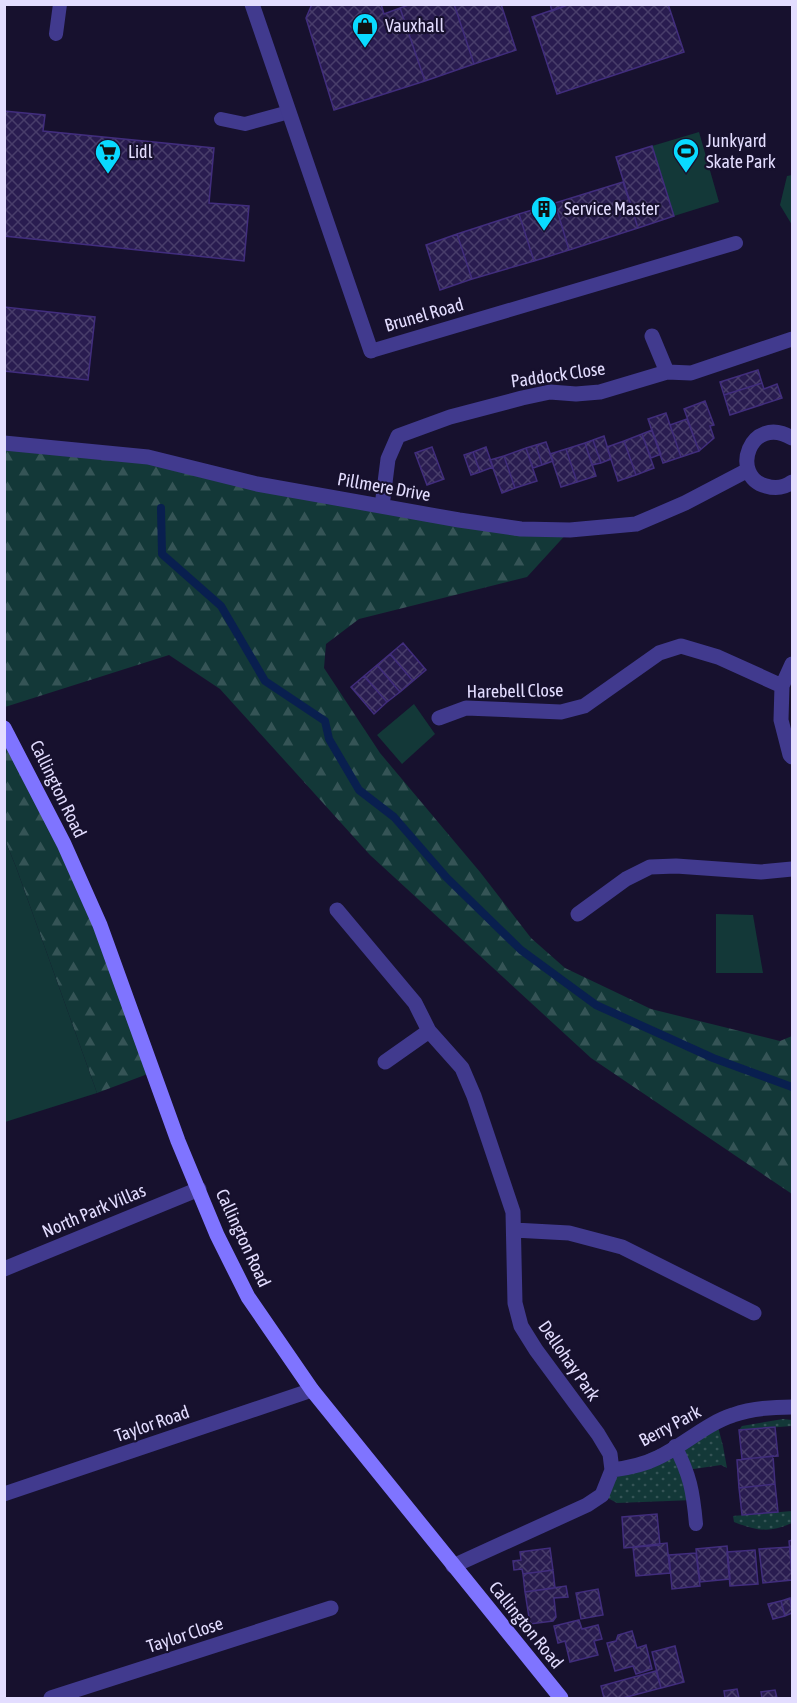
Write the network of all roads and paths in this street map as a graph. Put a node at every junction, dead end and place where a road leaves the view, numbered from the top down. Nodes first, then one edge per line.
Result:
1 (60, 4) edge
2 (252, 4) edge
3 (56, 34) dead end
4 (288, 112) junction
5 (221, 119) dead end
6 (736, 243) dead end
7 (652, 336) dead end
8 (792, 339) edge
9 (371, 351) joint
10 (667, 372) junction
11 (792, 438) edge
12 (4, 443) edge
13 (748, 470) junction
14 (792, 485) edge
15 (382, 506) junction
16 (792, 664) edge
17 (782, 686) junction
18 (439, 718) dead end
19 (4, 728) edge
20 (792, 757) edge
21 (792, 869) edge
22 (338, 910) dead end
23 (578, 914) dead end
24 (429, 1031) junction
25 (385, 1062) dead end
26 (199, 1189) junction
27 (514, 1230) junction
28 (4, 1269) edge
29 (754, 1313) dead end
30 (312, 1390) junction
31 (792, 1407) edge
32 (675, 1446) junction
33 (612, 1470) junction
34 (4, 1494) edge
35 (696, 1524) dead end
36 (453, 1566) junction
37 (331, 1608) dead end
38 (51, 1698) edge
39 (561, 1698) edge

1 - 3 lane
2 - 4 street, Brunel Road
4 - 5 lane
4 - 9 street, Brunel Road
6 - 9 lane, Brunel Road
7 - 10 street
8 - 10 street, Paddock Close
10 - 15 street, Paddock Close
11 - 13 street
12 - 15 street, Pillmere Drive
13 - 14 street
13 - 15 street, Pillmere Drive
16 - 17 street
17 - 18 street, Harebell Close
17 - 20 street
19 - 26 main road, Callington Road
21 - 23 street
22 - 24 street, Dellohay Park
24 - 25 street
24 - 27 street, Dellohay Park
26 - 28 street, North Park Villas
26 - 30 main road, Callington Road
27 - 29 street
27 - 33 street, Dellohay Park
30 - 34 street, Taylor Road
30 - 36 main road, Callington Road
31 - 32 street, Berry Park
32 - 33 street, Berry Park
32 - 35 lane
33 - 36 street
36 - 39 main road, Callington Road
37 - 38 street, Taylor Close

